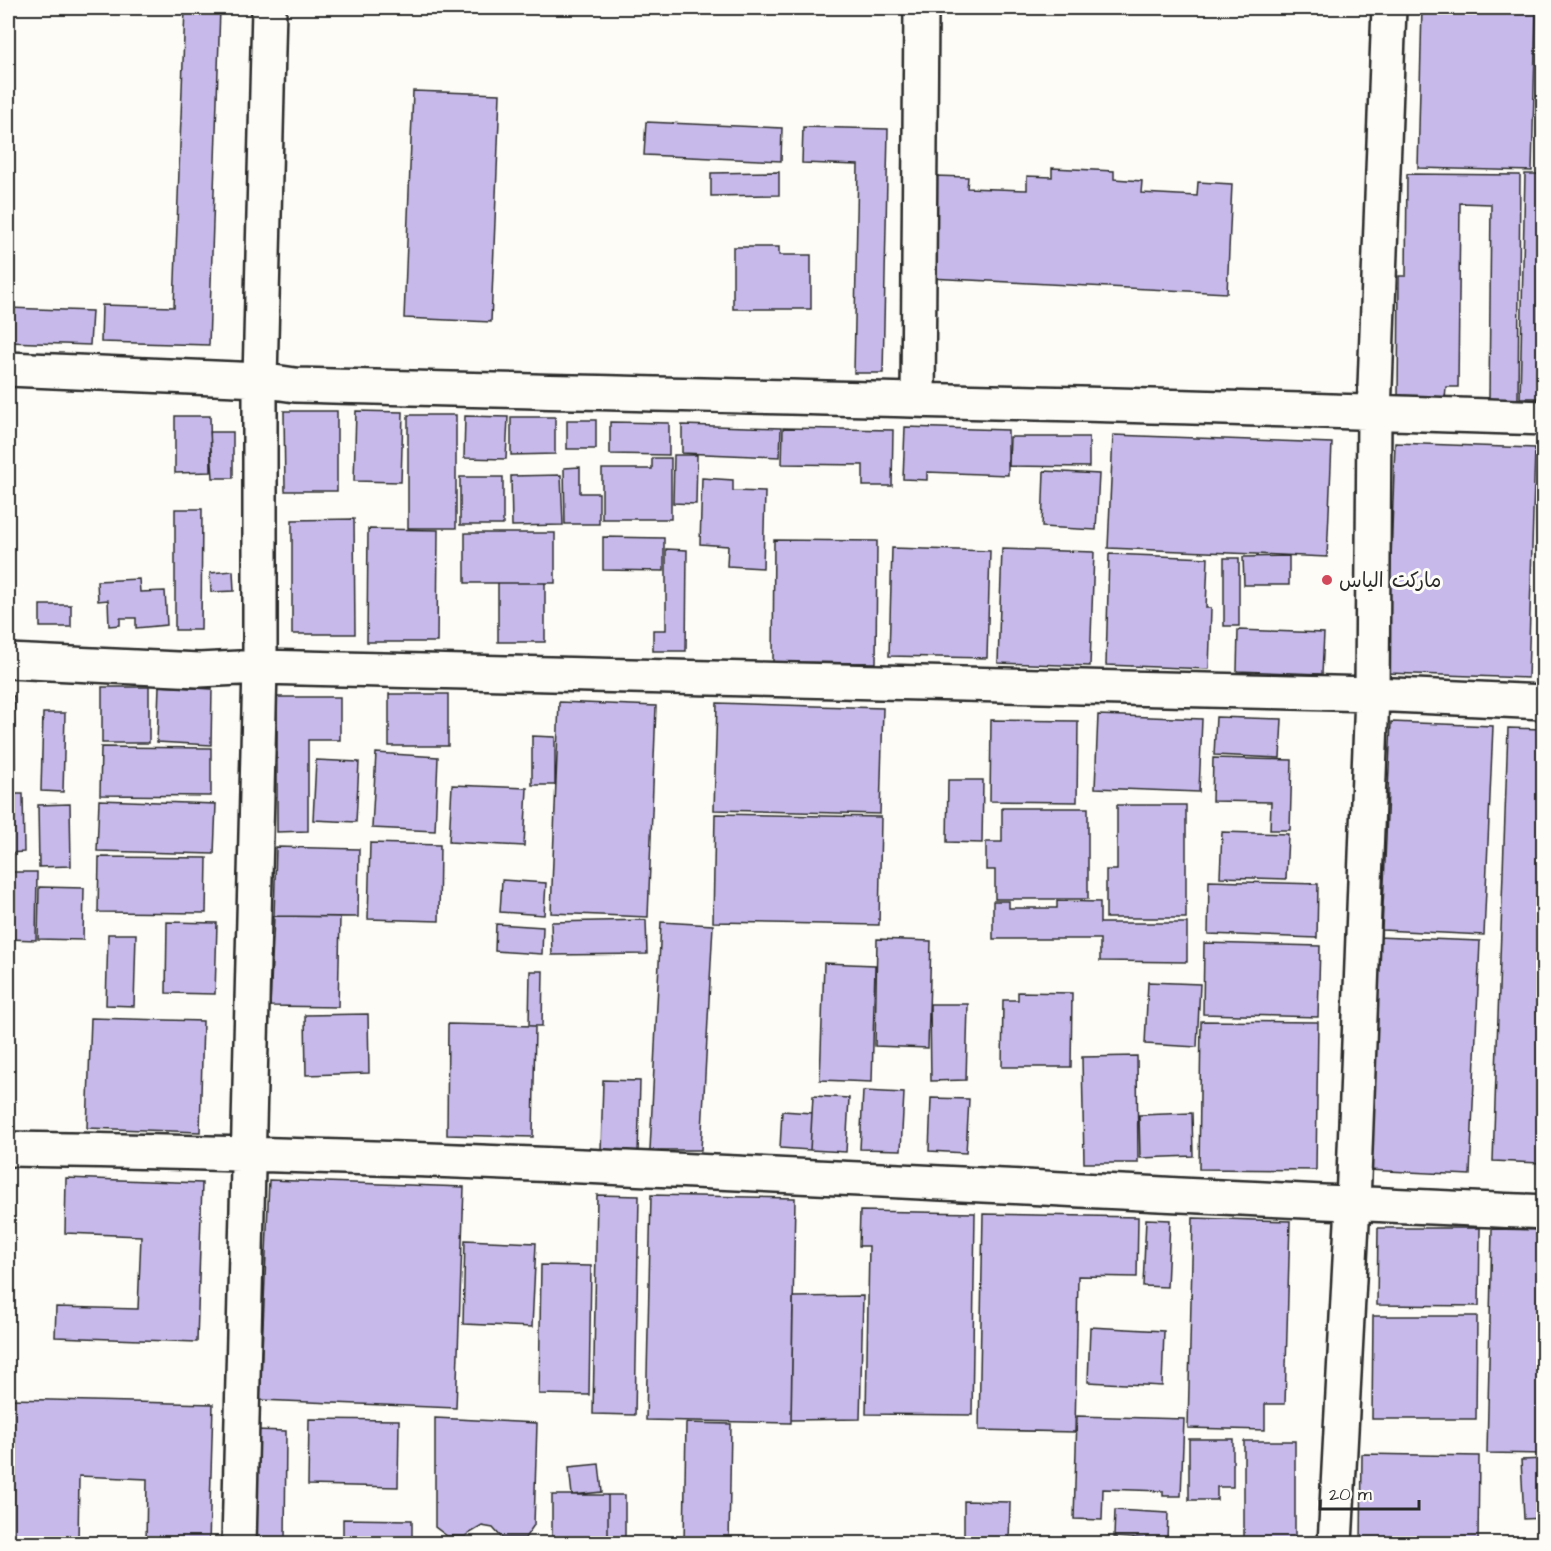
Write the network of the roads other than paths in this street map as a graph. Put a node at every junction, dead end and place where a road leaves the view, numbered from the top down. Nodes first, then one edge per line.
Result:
1 (269, 8) edge
2 (921, 8) edge
3 (1389, 8) edge
4 (8, 369) edge
5 (260, 380) junction
6 (918, 399) junction
7 (1374, 414) junction
8 (1544, 418) edge
9 (8, 661) edge
10 (260, 667) junction
11 (1372, 694) junction
12 (1544, 702) edge
13 (8, 1149) edge
14 (246, 1152) junction
15 (1353, 1204) junction
16 (1544, 1212) edge
17 (238, 1544) edge
18 (1335, 1544) edge

1 - 5 street
2 - 6 street
3 - 7 street
4 - 5 street
5 - 6 street
5 - 10 street
6 - 7 street
7 - 8 street
7 - 11 street
9 - 10 street
10 - 11 street
10 - 14 street
11 - 12 street
11 - 15 street
13 - 14 street
14 - 15 street
14 - 17 street
15 - 16 street
15 - 18 street

